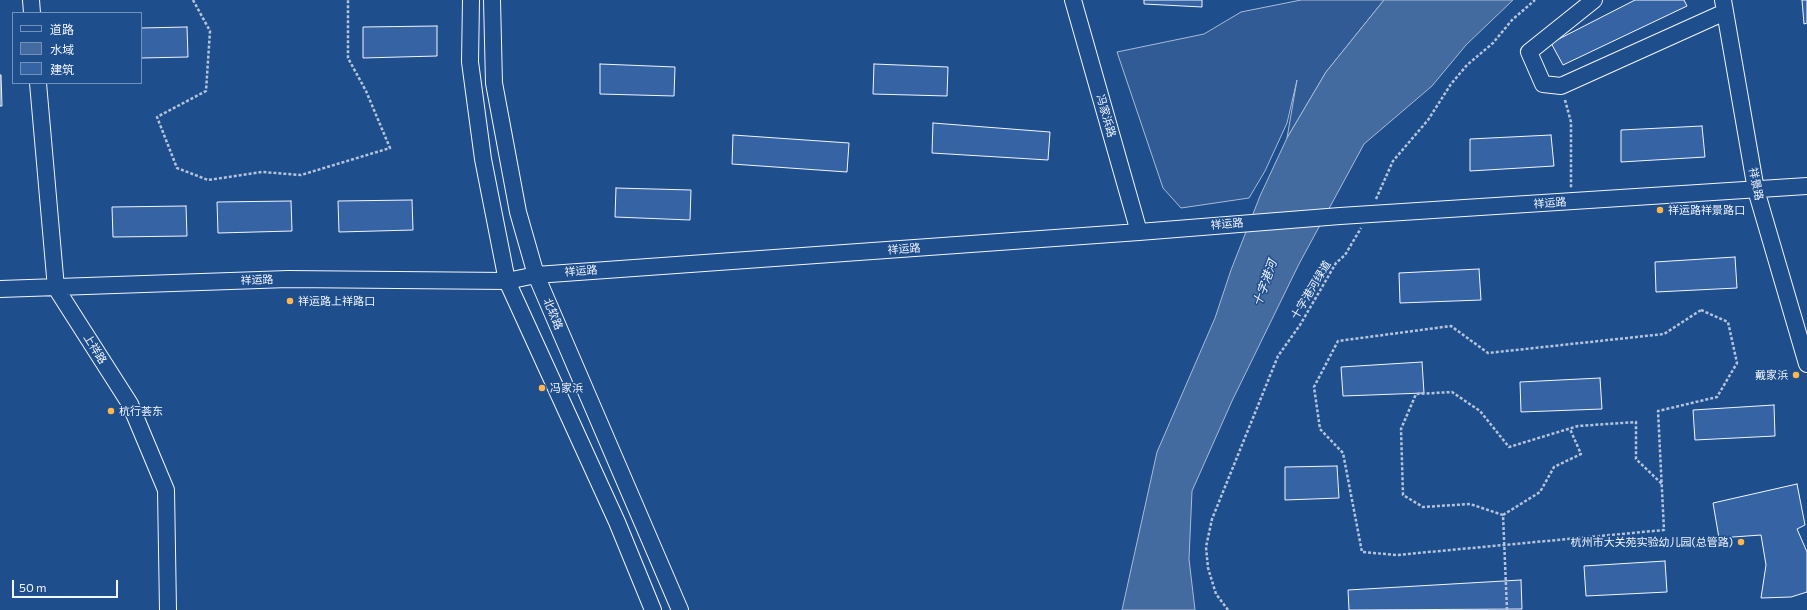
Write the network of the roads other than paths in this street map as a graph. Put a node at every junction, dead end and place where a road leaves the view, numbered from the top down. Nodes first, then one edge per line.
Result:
1 (30, 0) edge
2 (471, 0) edge
3 (492, 0) edge
4 (1073, 0) edge
5 (1594, 0) edge
6 (1724, 6) edge
7 (32, 12) edge
8 (38, 84) edge
9 (1807, 186) edge
10 (1756, 190) junction
11 (1139, 232) junction
12 (536, 274) junction
13 (507, 281) junction
14 (0, 288) edge
15 (56, 288) junction
16 (1807, 364) edge
17 (168, 610) edge
18 (653, 610) edge
19 (680, 610) edge

1 - 7 street
2 - 13 street
3 - 12 street, 北软路
4 - 11 street, 冯家浜路
5 - 6 street
6 - 10 street, 祥景路
8 - 15 street, 上祥路
9 - 10 street, 祥运路
10 - 11 street, 祥运路
10 - 16 street, 祥景路
11 - 12 street, 祥运路
12 - 13 street, 祥运路
12 - 19 street, 北软路
13 - 15 street, 祥运路
13 - 18 street
14 - 15 street, 祥运路
15 - 17 street, 上祥路

